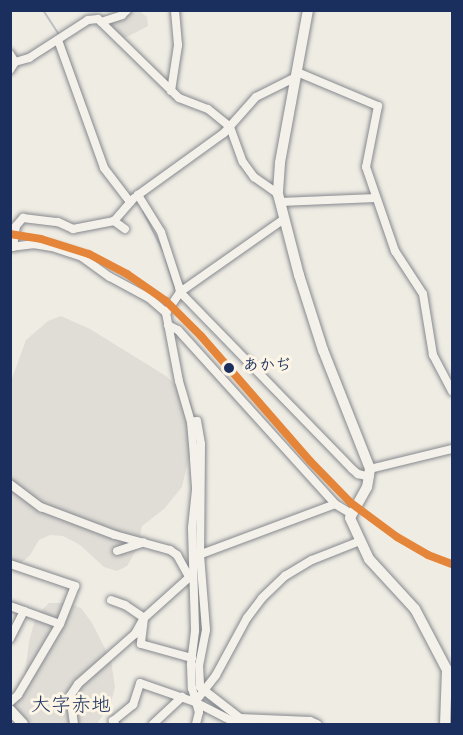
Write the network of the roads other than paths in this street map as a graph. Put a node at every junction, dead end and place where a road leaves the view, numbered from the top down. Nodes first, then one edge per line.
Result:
1 (127, 10) edge
2 (175, 10) edge
3 (308, 10) edge
4 (96, 17) edge
5 (58, 40) junction
6 (10, 54) edge
7 (15, 62) junction
8 (10, 70) edge
9 (297, 74) junction
10 (171, 92) junction
11 (230, 127) junction
12 (279, 198) junction
13 (376, 198) junction
14 (134, 199) junction
15 (285, 219) junction
16 (114, 221) junction
17 (125, 229) dead end
18 (12, 247) edge
19 (180, 292) junction
20 (166, 313) junction
21 (168, 325) junction
22 (453, 392) edge
23 (453, 449) edge
24 (370, 473) junction
25 (10, 484) edge
26 (336, 504) junction
27 (350, 513) junction
28 (360, 541) junction
29 (146, 542) junction
30 (117, 551) dead end
31 (196, 556) junction
32 (10, 564) edge
33 (191, 576) junction
34 (111, 600) dead end
35 (10, 606) edge
36 (24, 611) junction
37 (144, 618) junction
38 (60, 624) junction
39 (10, 639) edge
40 (192, 658) junction
41 (203, 692) junction
42 (182, 697) junction
43 (10, 702) edge
44 (195, 702) junction
45 (10, 711) edge
46 (111, 723) edge
47 (23, 724) edge
48 (74, 724) edge
49 (153, 724) edge
50 (196, 724) edge
51 (238, 724) edge
52 (245, 724) edge
53 (257, 724) edge
54 (317, 724) edge
55 (445, 724) edge

1 - 4 street
2 - 10 street
3 - 9 street
4 - 5 street
4 - 10 street
5 - 7 street
5 - 14 street
6 - 7 street
7 - 8 street
9 - 11 street
9 - 12 street
9 - 13 street
10 - 11 street
11 - 12 street
11 - 14 street
12 - 13 street
12 - 15 street
13 - 22 street
14 - 16 street
14 - 19 street
15 - 19 street
15 - 24 street
16 - 17 street
16 - 18 street
18 - 20 street
19 - 20 street
19 - 24 street
20 - 21 street
21 - 26 street
21 - 31 street
23 - 24 street
24 - 27 street
25 - 29 street
26 - 27 street
26 - 31 street
27 - 28 street
28 - 41 street
28 - 55 street
29 - 30 street
29 - 33 street
31 - 33 street
31 - 41 street
32 - 38 street
33 - 37 street
33 - 40 street
34 - 37 street
35 - 36 street
36 - 38 street
36 - 39 street
37 - 40 street
37 - 48 street
38 - 43 street
40 - 44 street
41 - 44 street
41 - 54 street
42 - 44 street
42 - 46 street
42 - 49 street
44 - 50 street
44 - 51 street
45 - 47 street
52 - 53 street

